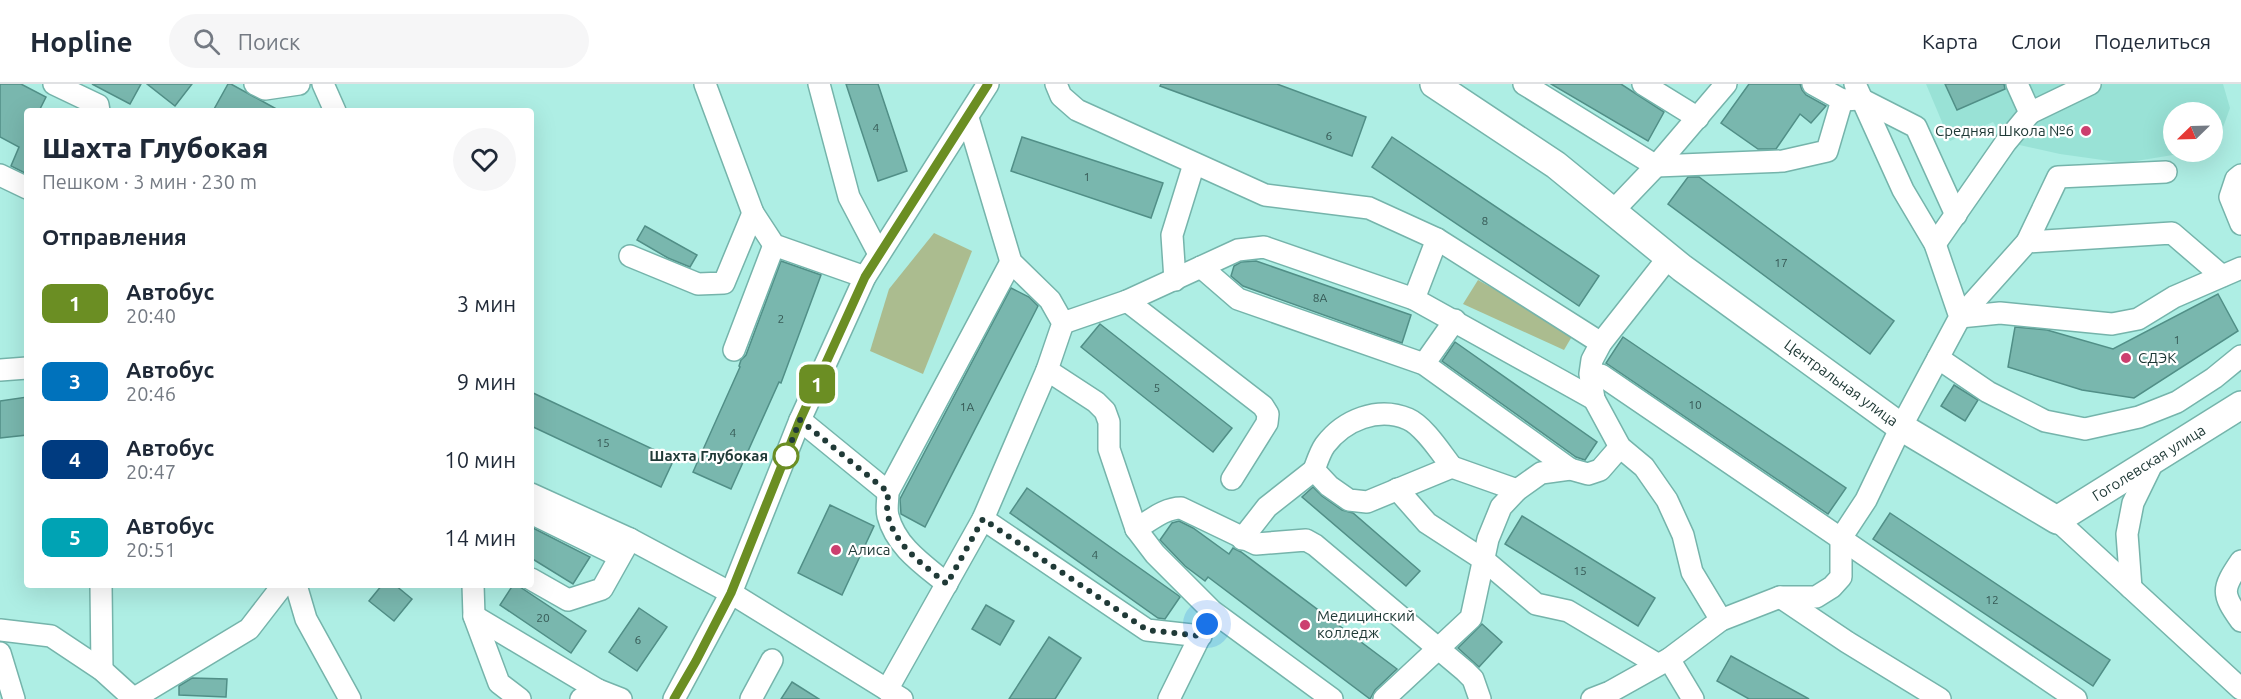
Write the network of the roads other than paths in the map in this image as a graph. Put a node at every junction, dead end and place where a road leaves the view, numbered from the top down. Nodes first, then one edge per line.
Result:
1 (54, 84) edge
2 (255, 84) edge
3 (299, 84) edge
4 (323, 84) edge
5 (705, 84) edge
6 (819, 84) edge
7 (1056, 84) edge
8 (1434, 84) edge
9 (1524, 84) edge
10 (1643, 84) edge
11 (1726, 84) edge
12 (1813, 84) edge
13 (2017, 84) edge
14 (2090, 84) edge
15 (980, 87) edge
16 (1853, 94) edge
17 (98, 108) edge
18 (334, 108) edge
19 (2030, 113) junction
20 (968, 118) junction
21 (1698, 118) junction
22 (1194, 164) junction
23 (1656, 166) junction
24 (2166, 172) dead end
25 (0, 175) edge
26 (2241, 175) edge
27 (24, 187) edge
28 (1613, 211) junction
29 (753, 213) junction
30 (1956, 215) junction
31 (2241, 224) edge
32 (1437, 239) junction
33 (2026, 242) junction
34 (1935, 244) junction
35 (774, 245) junction
36 (879, 254) junction
37 (630, 256) dead end
38 (1668, 258) junction
39 (1011, 262) junction
40 (1201, 267) junction
41 (2232, 272) edge
42 (865, 277) junction
43 (1175, 280) junction
44 (1414, 299) junction
45 (1127, 302) junction
46 (1960, 317) junction
47 (1455, 320) junction
48 (1063, 323) junction
49 (1601, 343) junction
50 (734, 350) dead end
51 (2241, 356) edge
52 (1938, 358) junction
53 (1424, 364) junction
54 (24, 368) edge
55 (0, 370) edge
56 (1047, 370) junction
57 (1601, 375) dead end
58 (1594, 399) junction
59 (2241, 405) edge
60 (800, 420) junction
61 (1901, 427) junction
62 (1620, 447) junction
63 (2154, 460) junction
64 (1452, 467) junction
65 (1570, 469) junction
66 (1314, 470) junction
67 (1232, 479) dead end
68 (1397, 489) junction
69 (1517, 490) junction
70 (888, 492) junction
71 (534, 496) edge
72 (534, 514) edge
73 (983, 519) junction
74 (2057, 520) junction
75 (1136, 529) junction
76 (1841, 538) junction
77 (1242, 539) junction
78 (625, 547) junction
79 (1484, 560) junction
80 (2241, 561) edge
81 (534, 581) edge
82 (947, 584) junction
83 (101, 588) edge
84 (281, 588) edge
85 (297, 588) edge
86 (473, 588) edge
87 (2131, 588) junction
88 (731, 593) junction
89 (1779, 597) junction
90 (1212, 611) junction
91 (474, 616) junction
92 (1721, 620) junction
93 (2241, 621) edge
94 (0, 630) edge
95 (1201, 636) junction
96 (1439, 649) junction
97 (0, 653) edge
98 (772, 660) dead end
99 (1663, 662) junction
100 (102, 670) junction
101 (2241, 689) edge
102 (590, 694) edge
103 (894, 694) edge
104 (2241, 694) edge
105 (1606, 697) edge
106 (14, 699) edge
107 (133, 699) edge
108 (350, 699) edge
109 (520, 699) edge
110 (621, 699) edge
111 (674, 699) edge
112 (751, 699) edge
113 (1169, 699) edge
114 (1332, 699) edge
115 (1384, 699) edge
116 (1480, 699) edge
117 (1693, 699) edge
118 (1940, 699) edge
119 (2076, 699) edge
120 (2238, 699) edge

1 - 17 street
2 - 3 street
4 - 18 street
5 - 29 street
6 - 36 street
7 - 22 street
8 - 28 main road, Центральная улица
9 - 23 street
10 - 21 street
11 - 21 street
12 - 16 street
13 - 19 street
14 - 19 street
15 - 20 street
16 - 23 street
16 - 30 street
16 - 34 street
19 - 30 street
20 - 36 street
20 - 39 street
21 - 23 street
22 - 32 street
22 - 43 street
23 - 28 street
24 - 33 street
25 - 27 street
26 - 31 street
28 - 38 main road, Центральная улица
29 - 35 street
29 - 37 street
30 - 34 street
32 - 44 street
32 - 49 street
33 - 41 street
33 - 46 street
34 - 46 street
35 - 42 street
35 - 50 street
36 - 42 street
38 - 49 street
38 - 61 main road, Центральная улица
39 - 48 street
39 - 70 street
40 - 43 street
40 - 44 street
40 - 53 street
41 - 46 street
42 - 60 street
43 - 45 street
44 - 47 street
45 - 48 street
45 - 67 street
46 - 52 street
47 - 53 street
47 - 58 street
48 - 56 street
49 - 58 street
51 - 52 street
52 - 61 street
53 - 65 street
54 - 55 street
56 - 73 street
56 - 75 street
57 - 76 street
58 - 62 street
59 - 63 main road, Гоголевская улица
60 - 70 street
60 - 88 street
61 - 74 main road, Центральная улица
61 - 76 street
62 - 65 street
62 - 92 street
63 - 74 main road, Гоголевская улица
63 - 87 street
64 - 66 street
64 - 68 street
64 - 69 street
65 - 69 street
66 - 68 street
66 - 77 street
68 - 79 street
69 - 79 street
70 - 82 street
71 - 78 street
72 - 78 street
73 - 82 street
73 - 95 street
74 - 87 street, Центральная улица
75 - 77 street
75 - 90 street
76 - 89 street
76 - 119 street
77 - 96 street
78 - 81 street
78 - 88 street
79 - 96 street
79 - 99 street
80 - 93 street
82 - 103 street
83 - 100 street
84 - 107 street
85 - 108 street
86 - 91 street
87 - 101 street, Центральная улица
88 - 103 street
88 - 111 street
89 - 92 street
89 - 118 street
90 - 95 street
90 - 114 street
91 - 102 street
91 - 109 street
92 - 99 street
94 - 100 street
95 - 113 street
96 - 115 street
96 - 116 street
97 - 106 street
98 - 112 street
99 - 105 street
99 - 117 street
100 - 107 street
102 - 110 street
104 - 120 street

